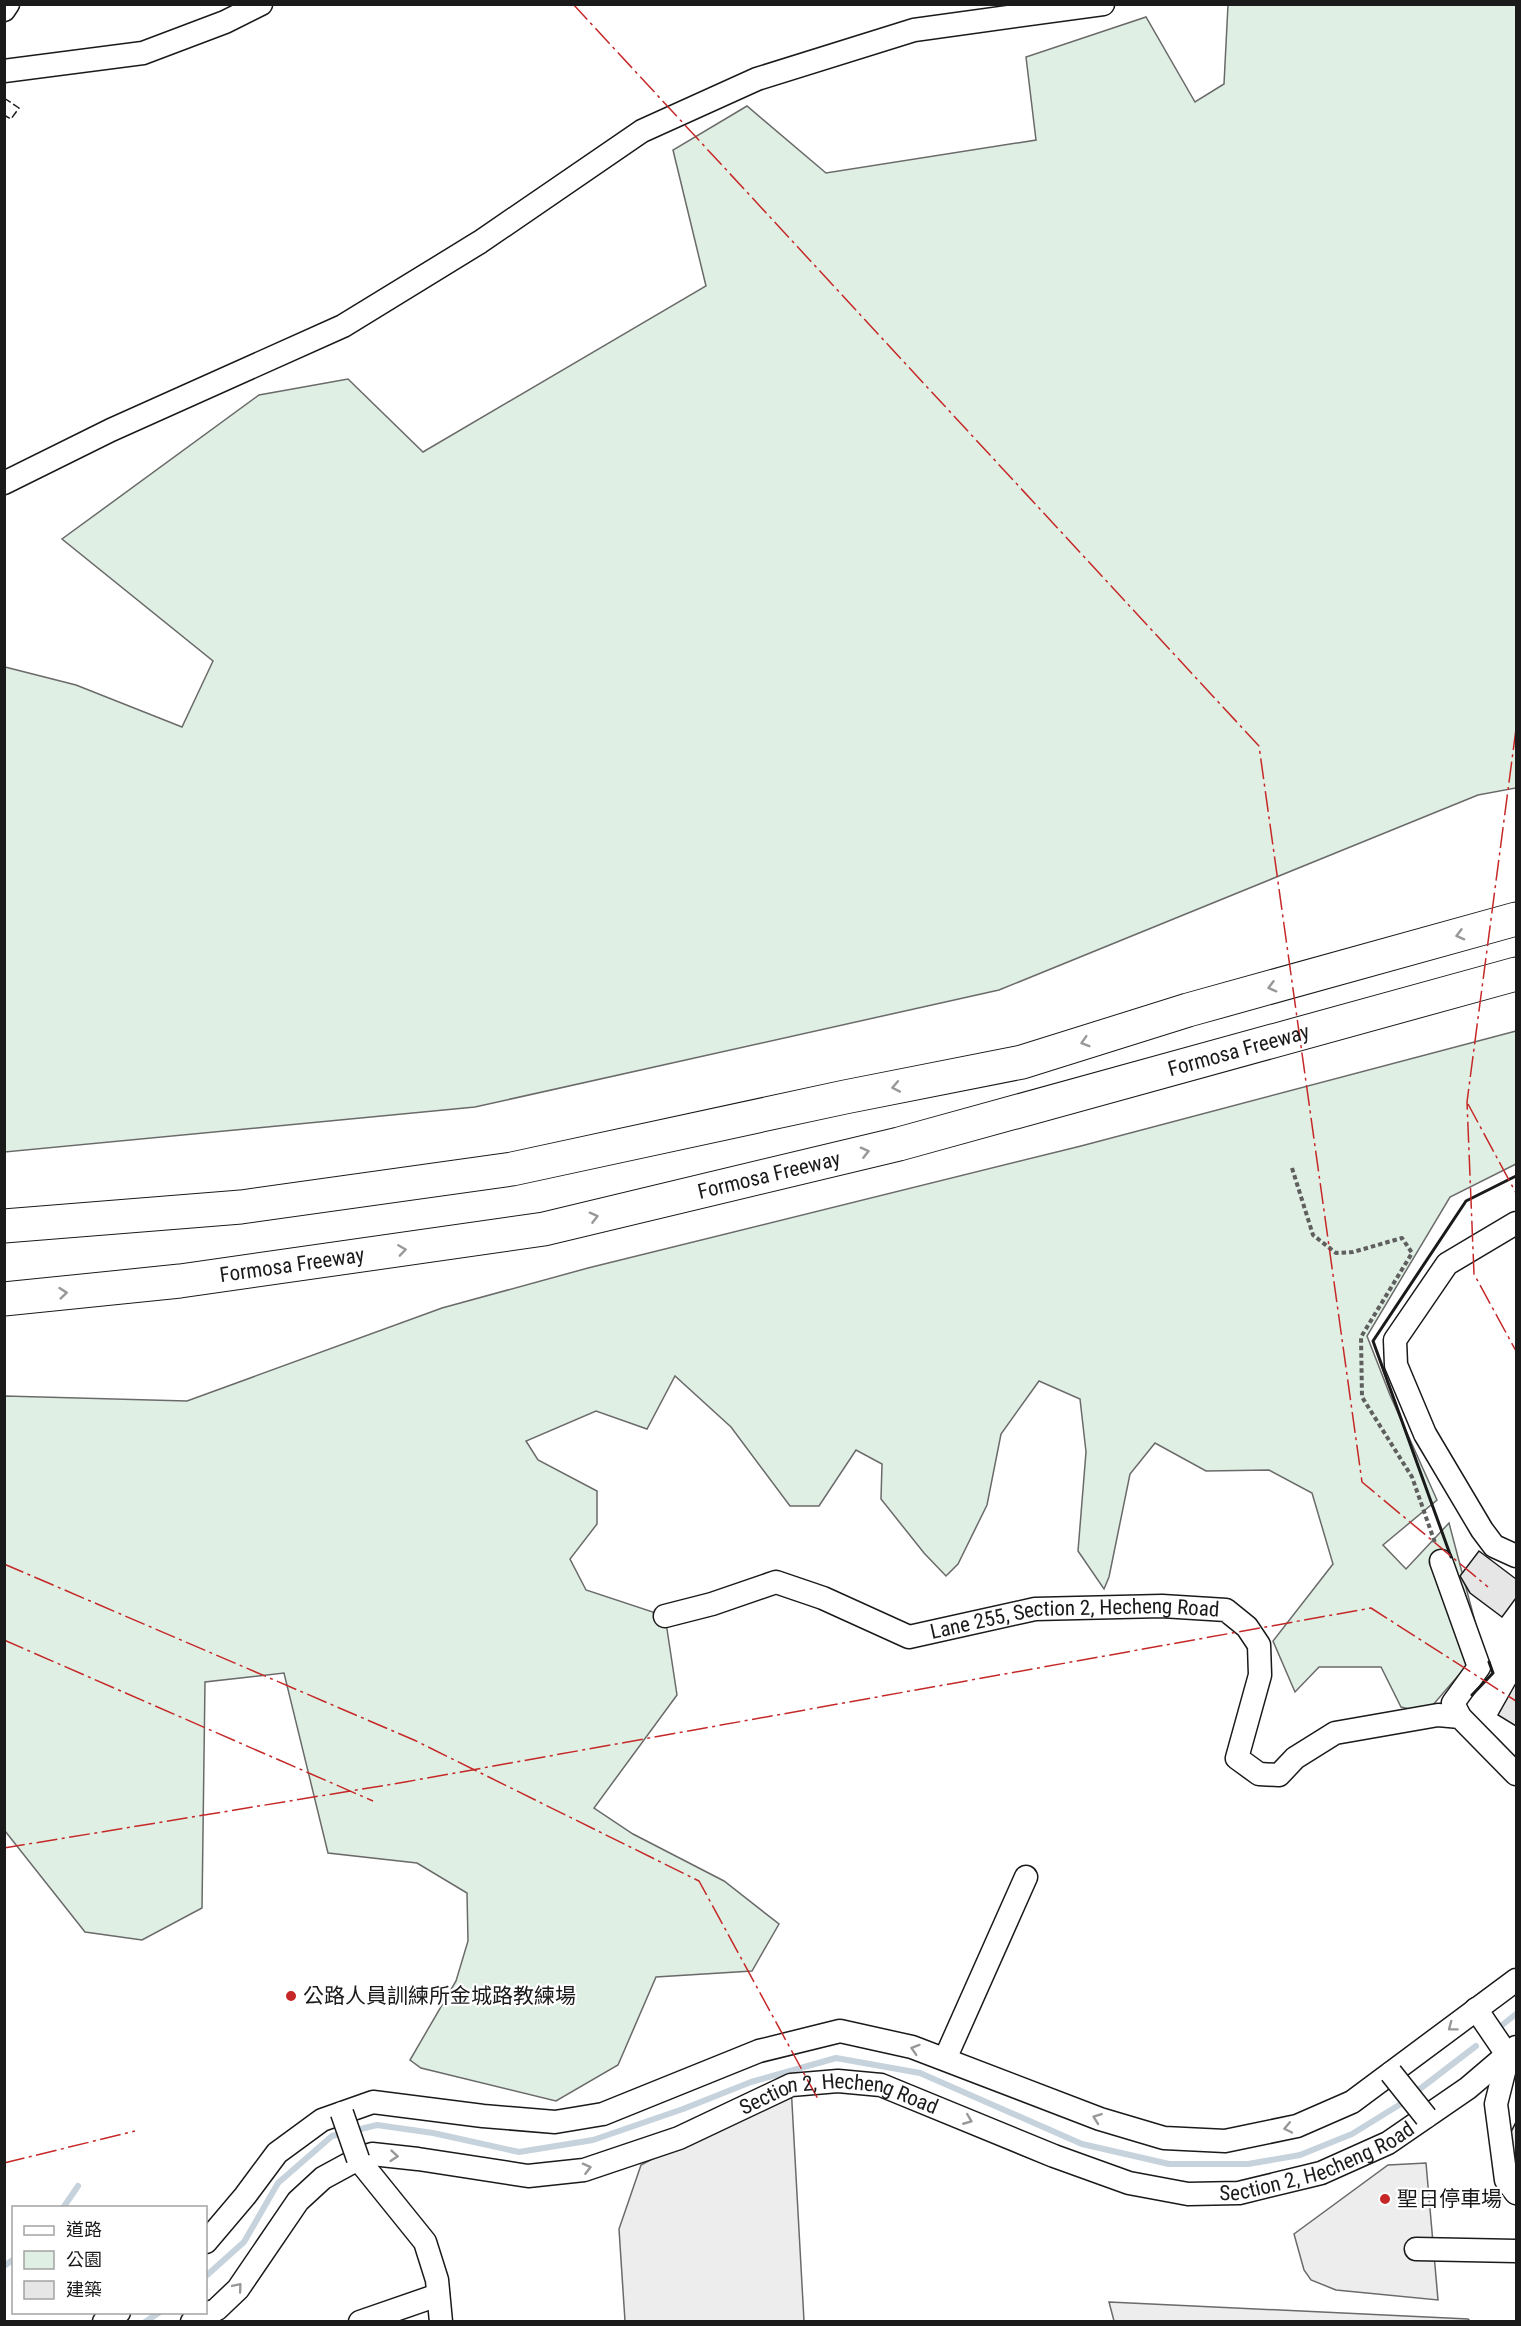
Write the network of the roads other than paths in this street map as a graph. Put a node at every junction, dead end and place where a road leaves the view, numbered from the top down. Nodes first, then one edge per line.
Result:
1 (8, 4) edge
2 (261, 4) edge
3 (1103, 4) edge
4 (4, 10) edge
5 (4, 71) edge
6 (4, 483) edge
7 (1516, 920) edge
8 (1516, 974) edge
9 (1516, 1222) edge
10 (4, 1226) edge
11 (4, 1299) edge
12 (1516, 1555) edge
13 (1441, 1561) dead end
14 (665, 1616) dead end
15 (1460, 1717) junction
16 (1516, 1774) edge
17 (1026, 1877) dead end
18 (1516, 1980) edge
19 (1476, 2009) junction
20 (1512, 2052) edge
21 (945, 2059) junction
22 (1391, 2073) junction
23 (342, 2113) junction
24 (1426, 2117) junction
25 (358, 2159) junction
26 (1516, 2193) edge
27 (207, 2241) edge
28 (1416, 2249) dead end
29 (1516, 2251) edge
30 (438, 2295) junction
31 (207, 2313) edge
32 (117, 2314) edge
33 (104, 2322) edge
34 (360, 2322) edge
35 (441, 2322) edge

1 - 4 street
2 - 5 street
3 - 6 street
7 -> 10 highway
11 -> 8 highway, Formosa Freeway
9 - 12 street
13 - 15 street
14 - 15 street, Lane 255, Section 2, Hecheng Road
15 - 16 street
17 - 21 street
18 - 19 street, Section 2, Hecheng Road
19 - 20 street
19 -> 22 street, Section 2, Hecheng Road
20 - 24 street, Section 2, Hecheng Road
20 - 26 street
22 -> 21 street, Section 2, Hecheng Road
21 -> 23 street, Section 2, Hecheng Road
22 - 24 street, bridge
23 - 25 street, bridge
23 - 27 street, Section 2, Hecheng Road
25 -> 24 street, Section 2, Hecheng Road
25 - 30 street
31 -> 25 street, Section 2, Hecheng Road
28 - 29 street
30 - 34 street
30 - 35 street
32 - 33 street

